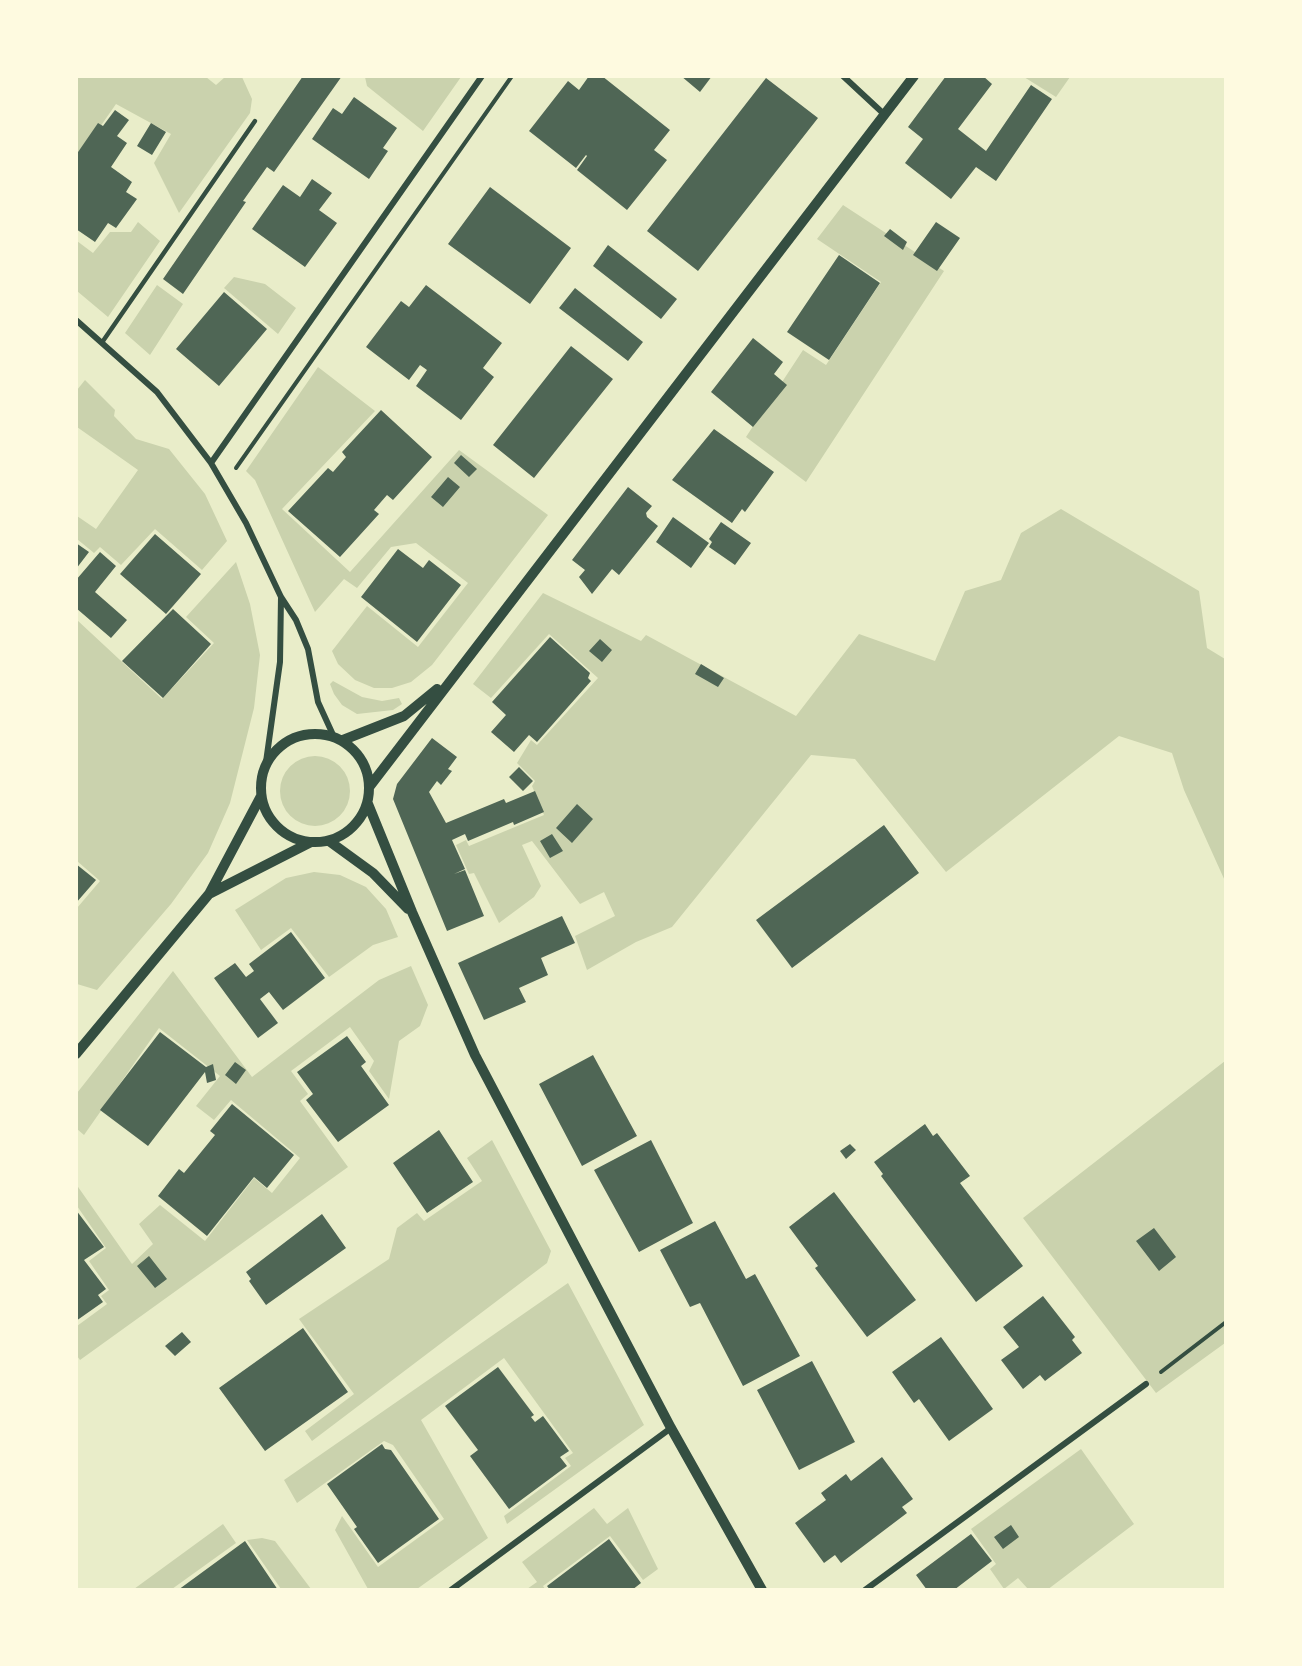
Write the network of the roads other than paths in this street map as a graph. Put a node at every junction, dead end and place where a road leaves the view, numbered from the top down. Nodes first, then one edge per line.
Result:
1 (482, 76) edge
2 (843, 76) edge
3 (914, 76) edge
4 (885, 115) junction
5 (255, 121) dead end
6 (76, 320) edge
7 (103, 341) junction
8 (210, 463) junction
9 (281, 597) junction
10 (449, 680) junction
11 (338, 739) junction
12 (266, 762) junction
13 (370, 786) junction
14 (261, 796) junction
15 (368, 804) junction
16 (329, 841) junction
17 (311, 842) junction
18 (209, 894) junction
19 (412, 912) junction
20 (76, 1054) edge
21 (1146, 1384) road end
22 (671, 1428) junction
23 (451, 1590) edge
24 (762, 1590) edge
25 (865, 1590) edge

1 - 8 street
2 - 4 street
3 - 4 street
4 - 10 street
5 - 7 lane
6 - 7 street
7 - 8 street
8 - 9 street
9 - 11 street
9 - 12 street
10 - 11 street
10 - 13 street
11 - 12 street
11 - 13 street
12 - 14 street
13 - 15 street
14 - 17 street
14 - 18 street
15 - 16 street
15 - 19 street
16 - 17 street
16 - 19 street
17 - 18 street
18 - 20 street
19 - 22 street
21 - 25 street
22 - 23 street
22 - 24 street

